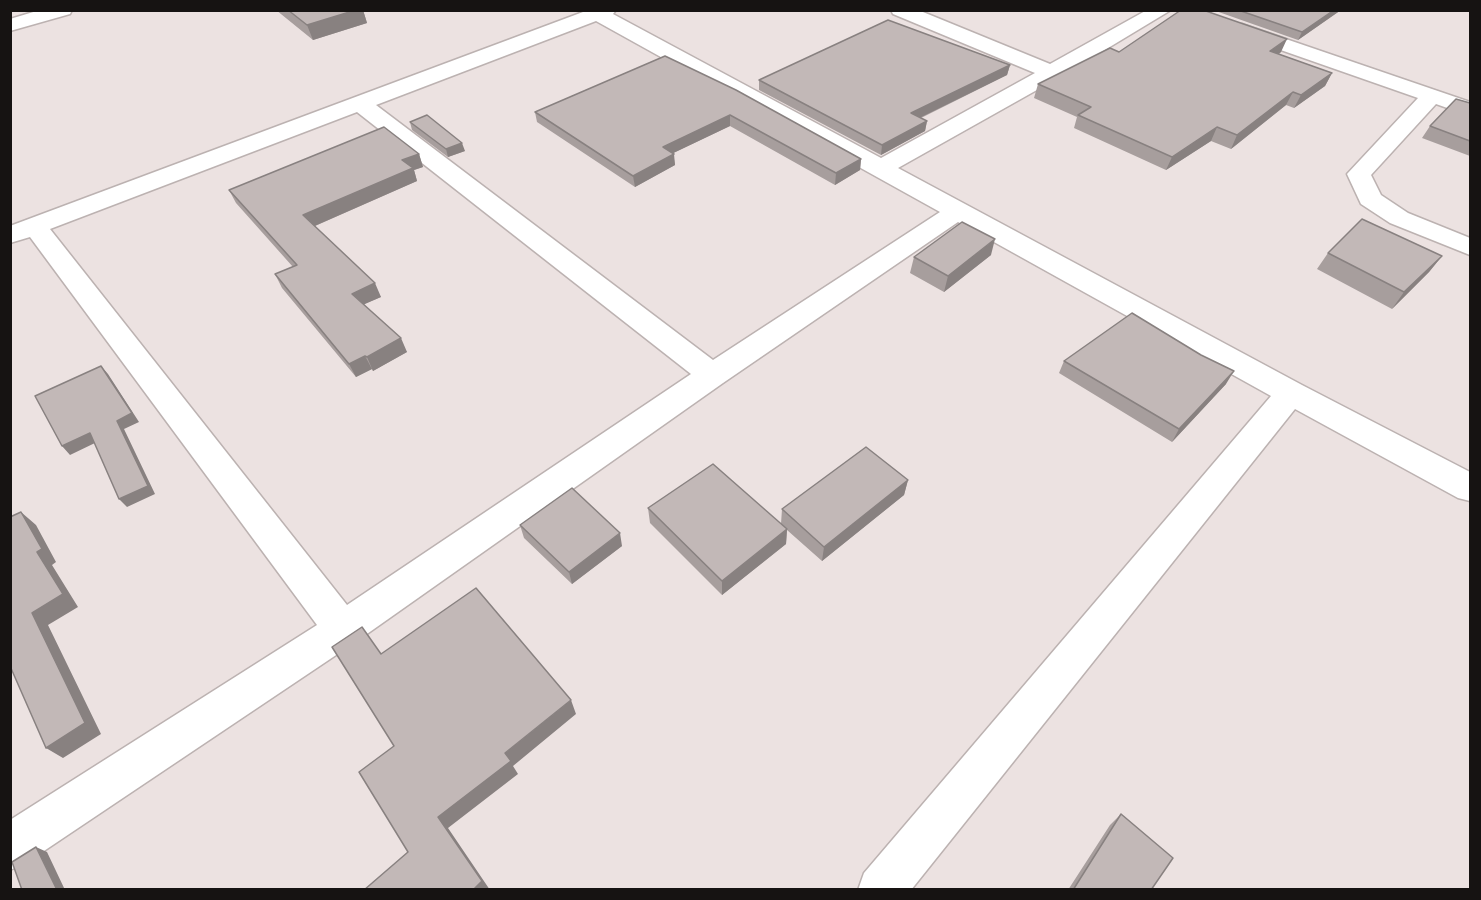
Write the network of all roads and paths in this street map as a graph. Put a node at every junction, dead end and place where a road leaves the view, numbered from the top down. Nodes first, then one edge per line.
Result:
1 (63, 10) edge
2 (900, 10) edge
3 (1162, 10) edge
4 (599, 12) edge
5 (1219, 22) edge
6 (10, 25) edge
7 (1053, 73) junction
8 (1432, 96) junction
9 (360, 103) junction
10 (1470, 109) edge
11 (879, 169) junction
12 (958, 211) junction
13 (23, 231) edge
14 (1470, 247) edge
15 (712, 375) junction
16 (1291, 393) junction
17 (1470, 488) edge
18 (343, 629) junction
19 (10, 847) edge
20 (881, 890) edge

1 - 6 street
2 - 7 street
3 - 7 street
4 - 9 street
4 - 11 street
5 - 8 street
7 - 11 street
8 - 10 street
8 - 14 street
9 - 13 street
9 - 15 street
11 - 12 street
12 - 15 street
12 - 16 street
13 - 18 street
15 - 18 street
16 - 17 street
16 - 20 street
18 - 19 street

